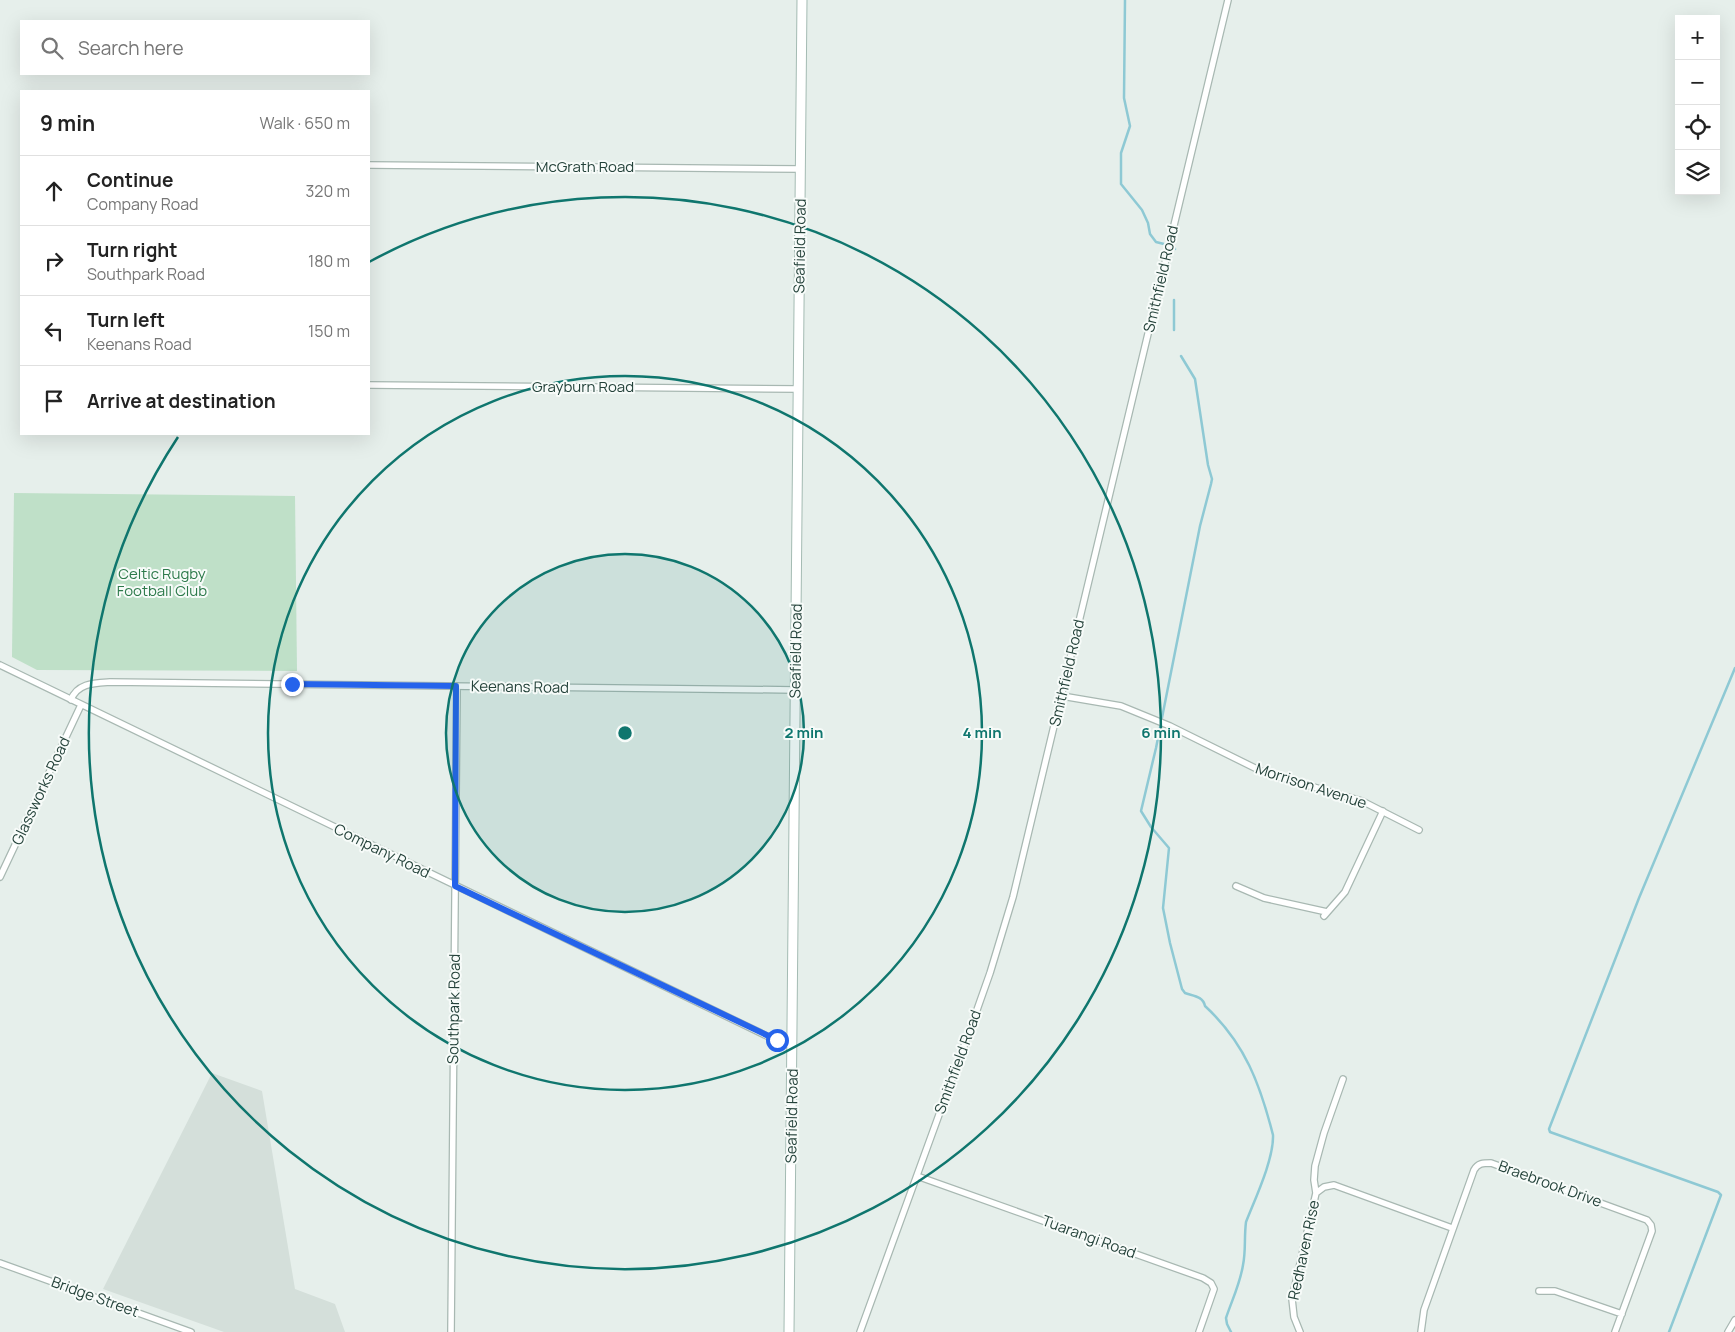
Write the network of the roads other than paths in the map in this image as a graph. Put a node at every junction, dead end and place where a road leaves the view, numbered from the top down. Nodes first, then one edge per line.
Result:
1 (802, 0) edge
2 (1228, 0) edge
3 (370, 165) edge
4 (800, 169) junction
5 (370, 385) edge
6 (798, 389) junction
7 (0, 665) edge
8 (456, 686) junction
9 (795, 690) junction
10 (1062, 696) junction
11 (71, 700) junction
12 (81, 705) junction
13 (1383, 811) junction
14 (1419, 830) dead end
15 (0, 877) edge
16 (455, 886) junction
17 (1236, 886) dead end
18 (792, 1043) junction
19 (1343, 1079) dead end
20 (917, 1176) junction
21 (1316, 1193) junction
22 (1452, 1228) junction
23 (0, 1263) edge
24 (1539, 1291) dead end
25 (1622, 1314) junction
26 (1735, 1320) edge
27 (191, 1332) edge
28 (451, 1332) edge
29 (790, 1332) edge
30 (860, 1332) edge
31 (1199, 1332) edge
32 (1300, 1332) edge
33 (1421, 1332) edge
34 (1616, 1332) edge
35 (1728, 1332) edge

1 - 4 street, Seafield Road
2 - 10 street, Smithfield Road
3 - 4 street, McGrath Road
4 - 6 street, Seafield Road
5 - 6 street, Grayburn Road
6 - 9 street, Seafield Road
7 - 11 street, Company Road
8 - 9 street, Keenans Road
8 - 11 street, Keenans Road
8 - 16 street, Southpark Road
9 - 18 street, Seafield Road
10 - 13 street, Morrison Avenue
10 - 20 street, Smithfield Road
11 - 12 street, Company Road
12 - 15 street, Glassworks Road
12 - 16 street, Company Road
13 - 14 street, Morrison Avenue
13 - 17 street
16 - 18 street, Company Road
16 - 28 street, Southpark Road
18 - 29 street, Seafield Road
19 - 21 street
20 - 30 street, Smithfield Road
20 - 31 street, Tuarangi Road
21 - 22 street, Redhaven Rise
21 - 32 street, Redhaven Rise
22 - 25 street, Braebrook Drive
22 - 33 street, Braebrook Drive
23 - 27 street, Bridge Street
24 - 25 street
25 - 34 street, Braebrook Drive
26 - 35 street

